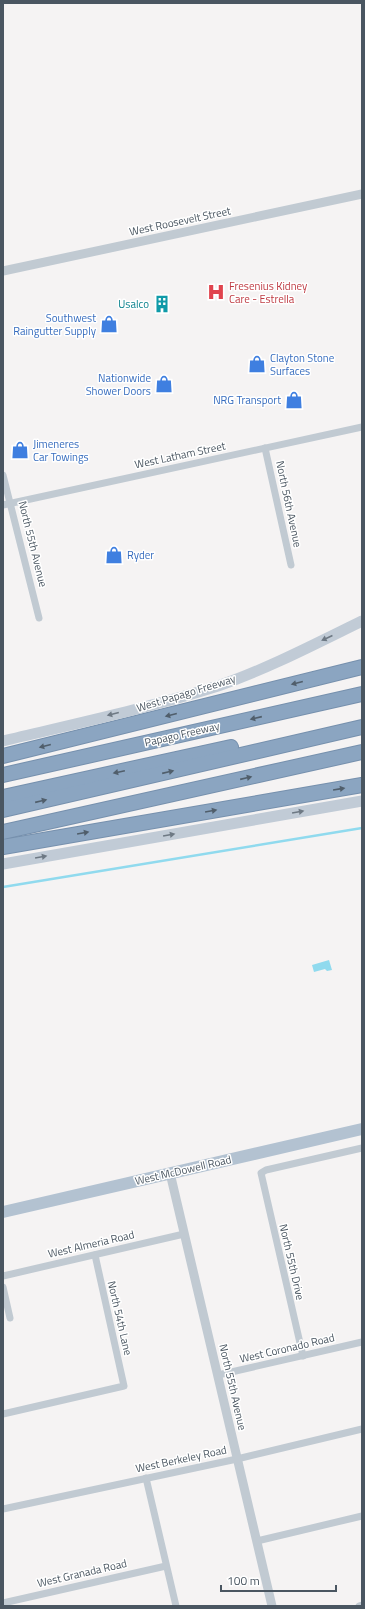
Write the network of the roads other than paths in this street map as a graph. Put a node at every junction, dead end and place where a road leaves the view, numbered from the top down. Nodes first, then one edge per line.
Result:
1 (362, 194) edge
2 (3, 271) edge
3 (362, 427) edge
4 (266, 448) junction
5 (3, 475) edge
6 (7, 504) edge
7 (291, 565) dead end
8 (39, 618) dead end
9 (362, 621) edge
10 (362, 667) edge
11 (362, 694) edge
12 (362, 718) edge
13 (362, 727) edge
14 (3, 742) edge
15 (362, 752) edge
16 (3, 756) edge
17 (3, 775) edge
18 (362, 785) edge
19 (3, 797) edge
20 (362, 801) edge
21 (3, 810) edge
22 (3, 832) edge
23 (3, 847) edge
24 (3, 864) edge
25 (362, 1129) edge
26 (362, 1148) edge
27 (170, 1173) junction
28 (3, 1212) edge
29 (184, 1234) junction
30 (95, 1255) junction
31 (3, 1276) edge
32 (3, 1287) edge
33 (10, 1318) dead end
34 (362, 1342) edge
35 (303, 1356) junction
36 (218, 1375) junction
37 (3, 1414) edge
38 (362, 1429) edge
39 (237, 1459) junction
40 (146, 1478) junction
41 (3, 1509) edge
42 (362, 1516) edge
43 (257, 1541) junction
44 (166, 1566) junction
45 (3, 1603) edge
46 (176, 1606) edge
47 (272, 1606) edge

1 - 2 street, West Roosevelt Street
3 - 4 street, West Latham Street
4 - 6 street, West Latham Street
4 - 7 street, North 56th Avenue
5 - 6 street, North 55th Avenue
6 - 8 street, North 55th Avenue
9 -> 14 main road, West Papago Freeway
10 -> 16 highway
11 -> 17 highway, Papago Freeway
12 -> 19 highway
21 -> 13 highway
22 -> 15 highway
23 -> 18 highway
24 -> 20 main road
25 - 27 main road, West McDowell Road
26 - 35 street, North 55th Drive
27 - 28 main road, West McDowell Road
27 - 29 street, North 55th Avenue
29 - 30 street, West Almeria Road
29 - 36 street, North 55th Avenue
30 - 31 street, West Almeria Road
30 - 37 street, North 54th Lane
32 - 33 street
34 - 35 street, West Coronado Road
35 - 36 street, West Coronado Road
36 - 39 street, North 55th Avenue
38 - 39 street, West Berkeley Road
39 - 40 street, West Berkeley Road
39 - 43 street, North 55th Avenue
40 - 41 street, West Berkeley Road
40 - 44 street
42 - 43 street
43 - 47 street, North 55th Avenue
44 - 45 street, West Granada Road
44 - 46 street

